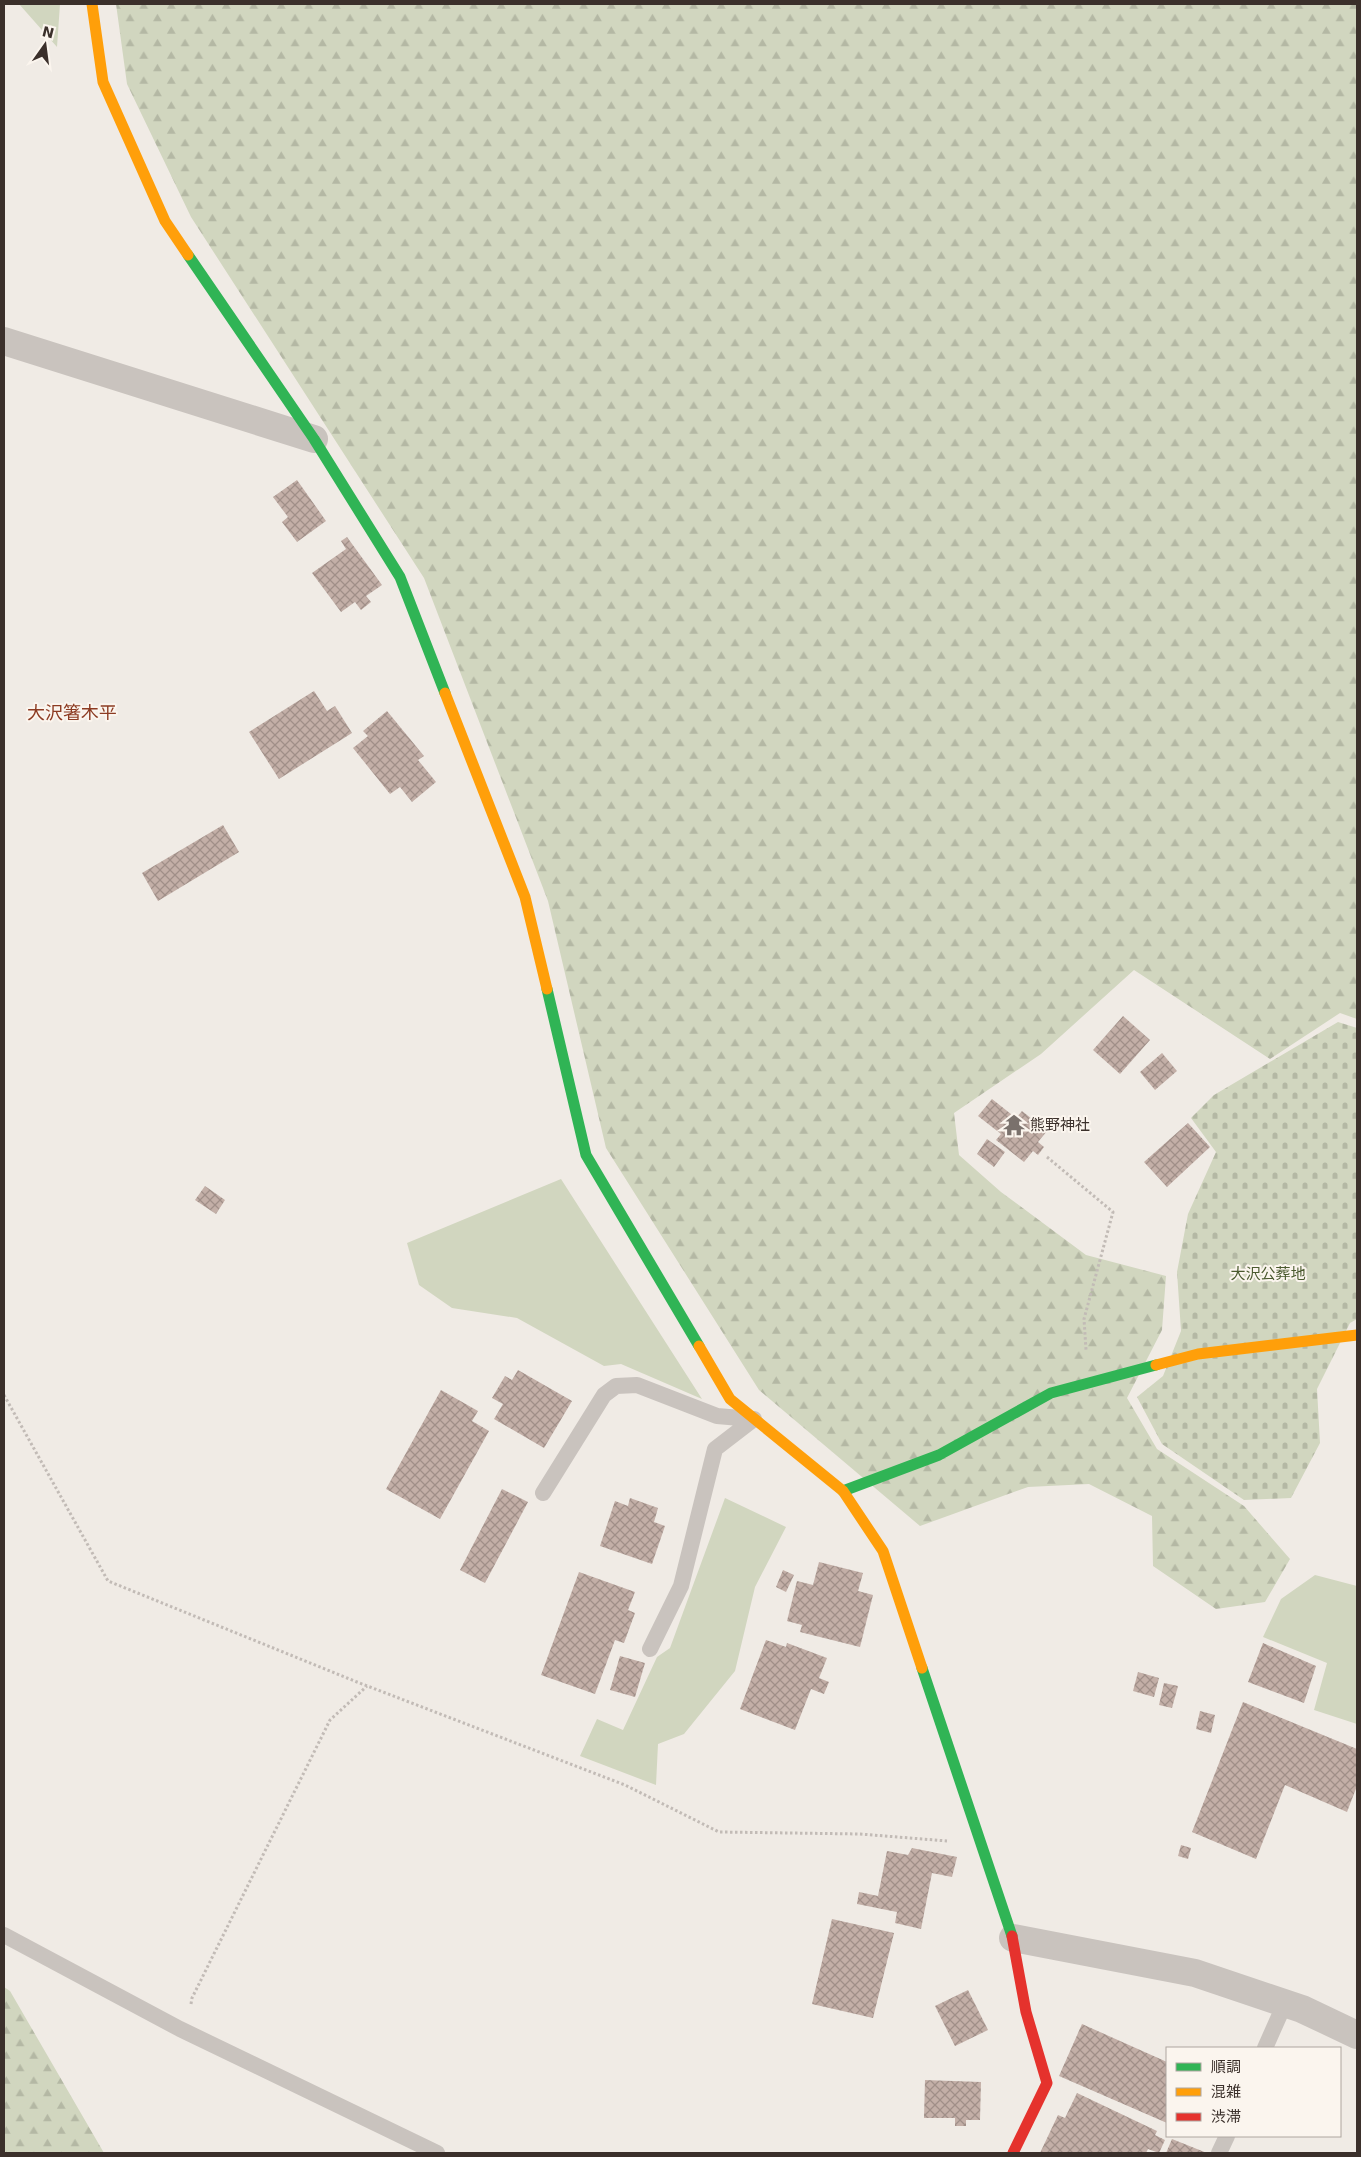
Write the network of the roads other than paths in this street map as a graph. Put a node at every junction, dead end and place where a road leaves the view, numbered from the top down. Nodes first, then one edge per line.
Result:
1 (92, 4) edge
2 (4, 341) edge
3 (314, 439) junction
4 (1357, 1335) edge
5 (754, 1419) junction
6 (843, 1491) junction
7 (544, 1493) dead end
8 (650, 1648) dead end
9 (4, 1935) edge
10 (1013, 1938) junction
11 (1285, 2003) junction
12 (1357, 2035) edge
13 (1265, 2047) edge
14 (1227, 2137) edge
15 (437, 2153) edge
16 (1014, 2153) edge
17 (1219, 2153) edge

1 - 3 street
2 - 3 street
3 - 5 street
4 - 6 street
5 - 6 street
5 - 7 lane
5 - 8 lane
6 - 10 street
9 - 15 lane
10 - 11 street
10 - 16 street
11 - 12 street
11 - 13 lane
14 - 17 lane

